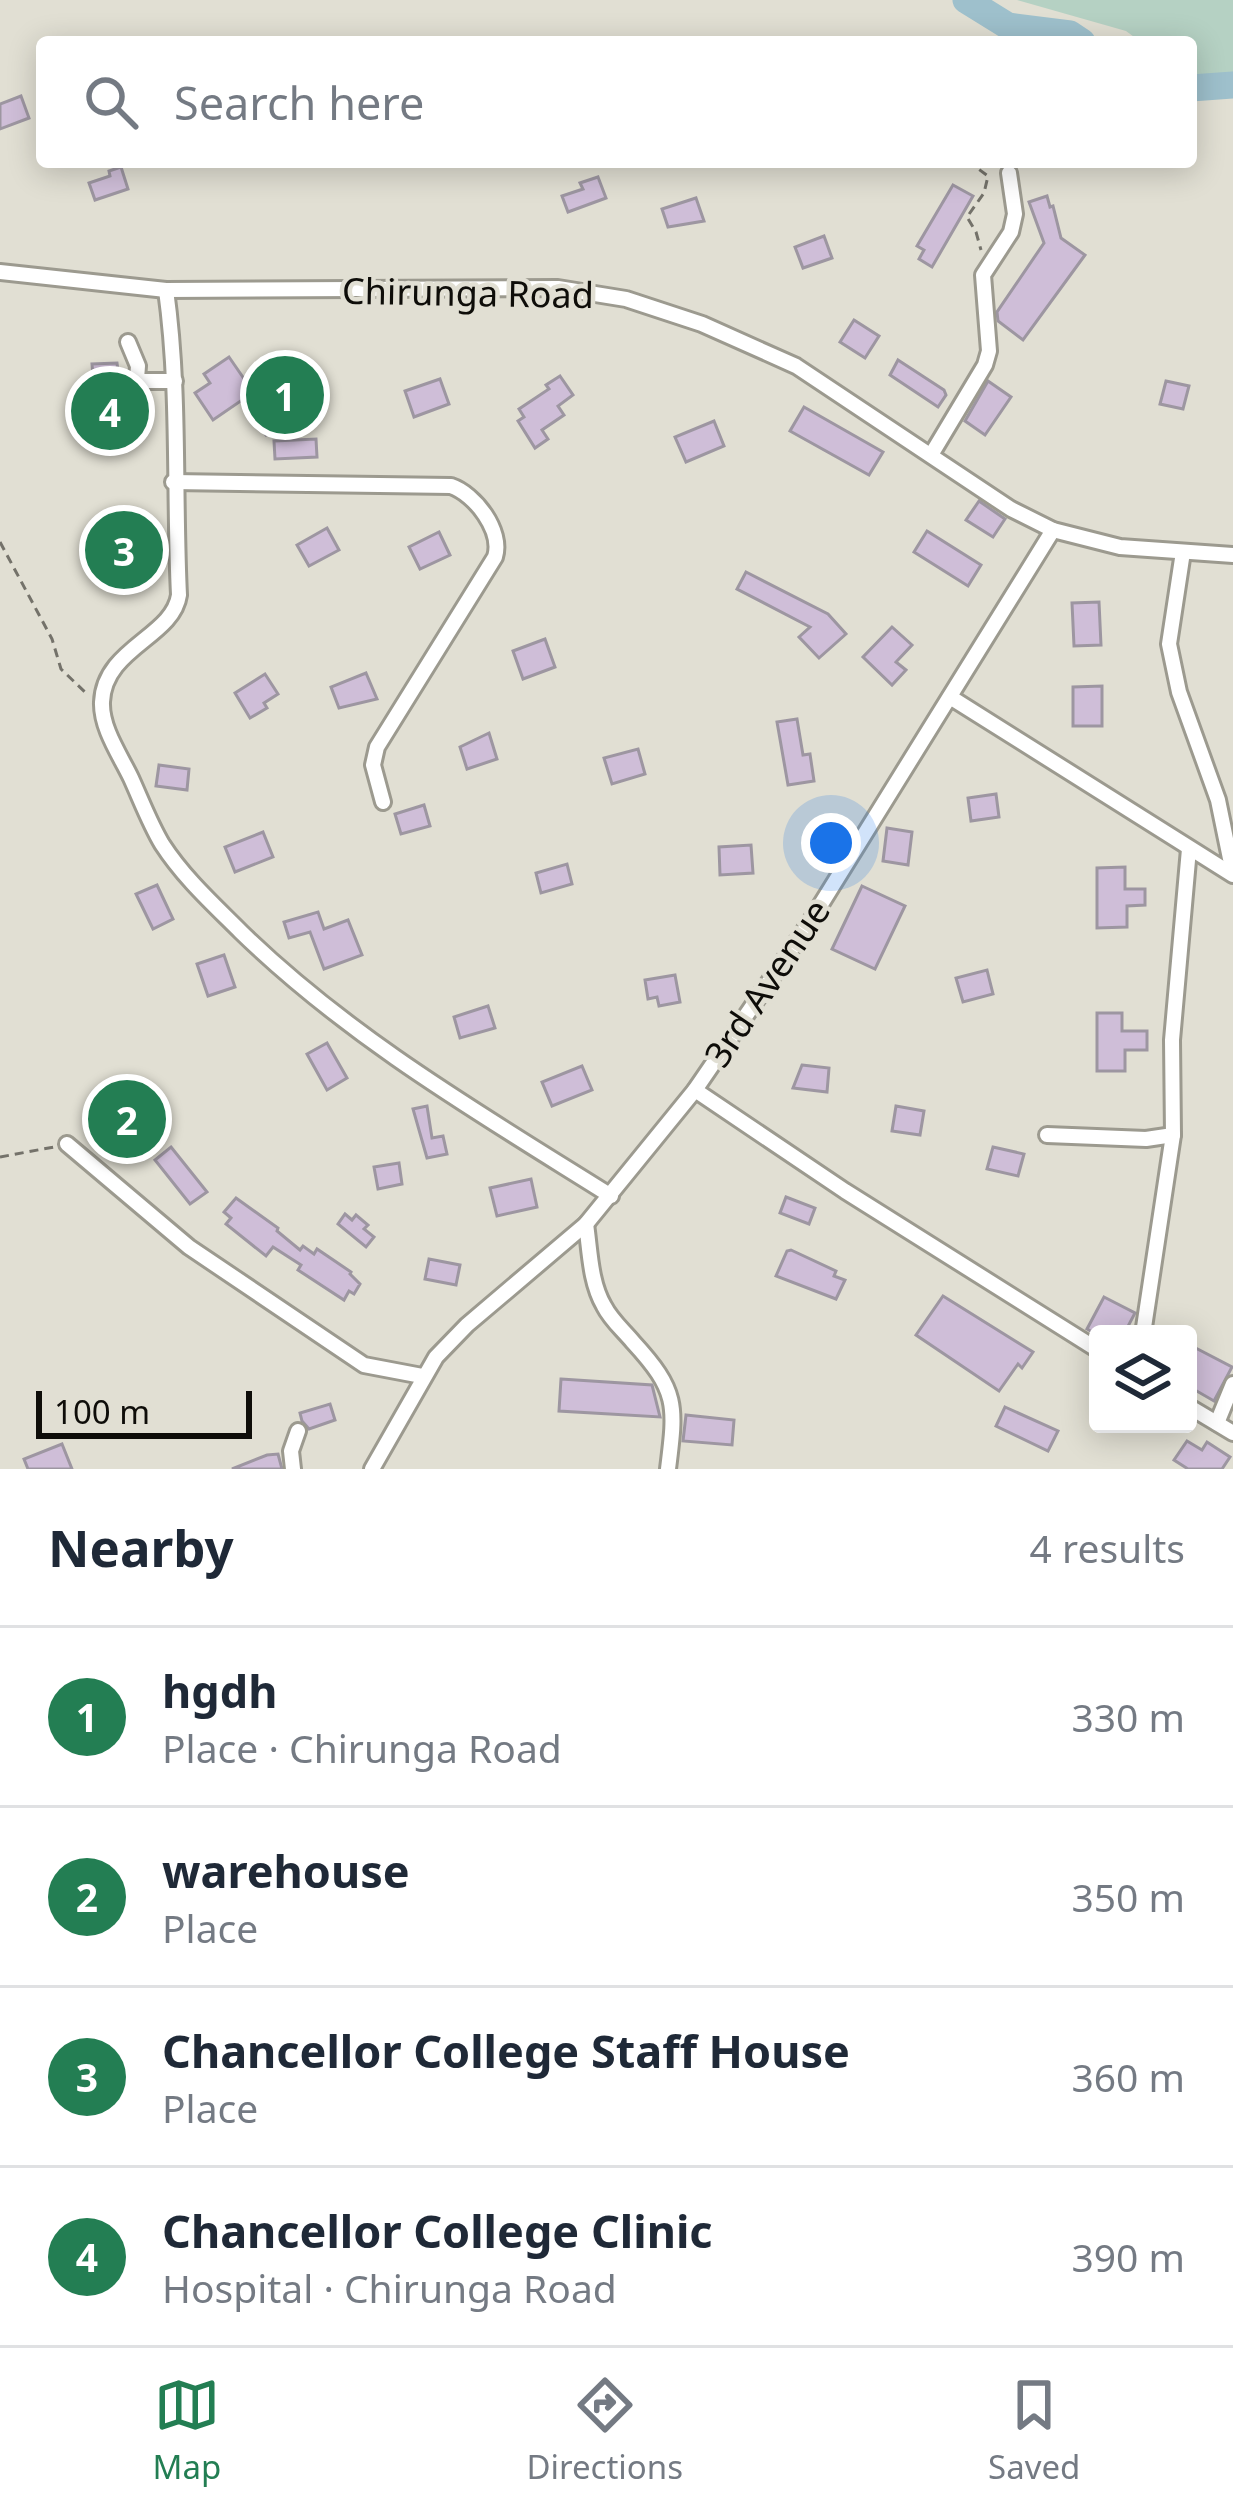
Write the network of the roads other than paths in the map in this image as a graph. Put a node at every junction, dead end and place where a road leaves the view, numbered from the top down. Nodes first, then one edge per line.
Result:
1 (1009, 173) dead end
2 (0, 272) edge
3 (166, 290) junction
4 (128, 342) dead end
5 (140, 381) junction
6 (175, 381) junction
7 (135, 404) dead end
8 (931, 455) junction
9 (173, 482) junction
10 (1053, 530) junction
11 (1183, 552) junction
12 (1233, 555) edge
13 (950, 697) junction
14 (383, 802) dead end
15 (1189, 849) junction
16 (1233, 874) edge
17 (695, 1090) junction
18 (1047, 1135) dead end
19 (1173, 1135) junction
20 (67, 1144) road end
21 (611, 1196) junction
22 (586, 1224) junction
23 (1144, 1325) edge
24 (1089, 1344) edge
25 (422, 1376) junction
26 (1233, 1384) edge
27 (1197, 1411) edge
28 (1217, 1423) junction
29 (298, 1431) dead end
30 (1233, 1433) edge
31 (293, 1469) edge
32 (371, 1469) edge
33 (668, 1469) edge

1 - 8 street
2 - 3 street, Chirunga Road
3 - 6 street
3 - 8 street, Chirunga Road
4 - 5 street
5 - 6 street
5 - 7 street
6 - 9 street
8 - 10 street, Chirunga Road
9 - 14 street
9 - 21 street
10 - 11 street, Chirunga Road
10 - 13 street, 3rd Avenue
11 - 12 street, Chirunga Road
11 - 16 street
13 - 15 street
13 - 17 street, 3rd Avenue
15 - 16 street
15 - 19 street
17 - 21 street
17 - 24 street, 3rd Avenue
18 - 19 street
19 - 23 street
20 - 25 street
21 - 22 street
22 - 25 street
22 - 33 street
25 - 32 street
26 - 28 street
27 - 28 street
28 - 30 street
29 - 31 street

